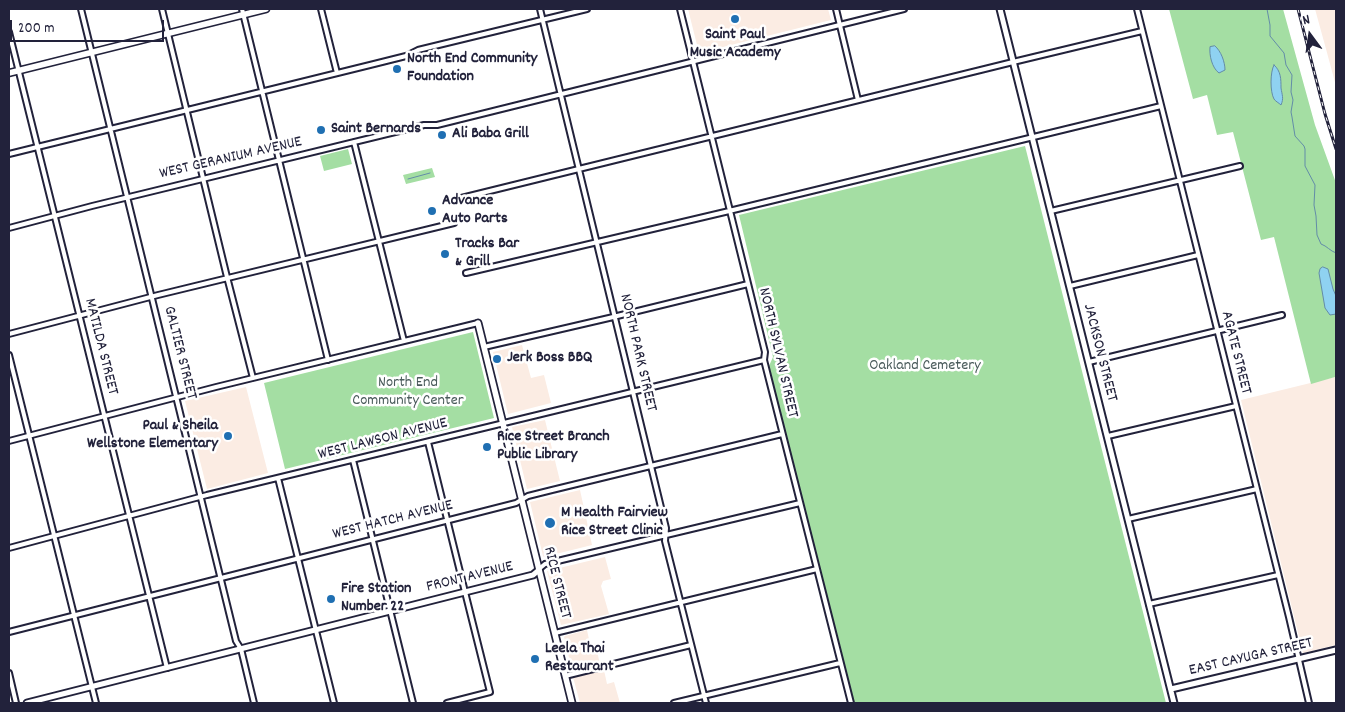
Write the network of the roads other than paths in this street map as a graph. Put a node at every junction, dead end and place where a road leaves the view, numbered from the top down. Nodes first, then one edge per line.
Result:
1 (81, 9) edge
2 (162, 9) edge
3 (266, 9) edge
4 (321, 9) edge
5 (540, 9) edge
6 (587, 9) edge
7 (680, 9) edge
8 (836, 9) edge
9 (904, 9) edge
10 (1000, 9) edge
11 (1137, 9) edge
12 (242, 12) edge
13 (543, 20) junction
14 (840, 25) junction
15 (1142, 31) junction
16 (9, 32) edge
17 (168, 34) junction
18 (92, 52) junction
19 (693, 62) junction
20 (1013, 62) junction
21 (18, 71) junction
22 (337, 73) junction
23 (9, 74) edge
24 (261, 92) junction
25 (561, 94) junction
26 (858, 100) junction
27 (1161, 106) junction
28 (186, 110) junction
29 (111, 128) junction
30 (712, 136) junction
31 (1032, 137) junction
32 (354, 142) junction
33 (37, 147) junction
34 (9, 154) edge
35 (278, 160) junction
36 (1240, 166) dead end
37 (580, 169) junction
38 (203, 178) junction
39 (1179, 181) junction
40 (128, 197) junction
41 (449, 201) dead end
42 (730, 211) junction
43 (1051, 211) junction
44 (54, 216) junction
45 (454, 223) dead end
46 (9, 228) edge
47 (378, 241) junction
48 (597, 242) junction
49 (1198, 255) junction
50 (304, 260) junction
51 (466, 273) dead end
52 (227, 278) junction
53 (748, 284) junction
54 (1070, 286) junction
55 (152, 296) junction
56 (79, 315) junction
57 (1282, 315) dead end
58 (616, 316) junction
59 (478, 323) joint
60 (1217, 331) junction
61 (9, 334) edge
62 (404, 342) junction
63 (484, 347) junction
64 (9, 355) edge
65 (328, 360) junction
66 (764, 360) junction
67 (1088, 362) junction
68 (253, 378) junction
69 (633, 392) junction
70 (176, 397) junction
71 (1236, 406) junction
72 (104, 416) junction
73 (502, 424) junction
74 (782, 434) junction
75 (29, 436) junction
76 (1108, 436) junction
77 (9, 441) edge
78 (428, 442) junction
79 (353, 460) junction
80 (651, 466) junction
81 (278, 478) junction
82 (1257, 489) junction
83 (201, 497) junction
84 (522, 500) junction
85 (800, 503) junction
86 (129, 516) junction
87 (1128, 519) junction
88 (447, 521) junction
89 (54, 536) junction
90 (666, 536) junction
91 (372, 540) junction
92 (9, 548) edge
93 (298, 559) junction
94 (817, 569) junction
95 (538, 570) junction
96 (1278, 575) junction
97 (221, 578) junction
98 (465, 592) junction
99 (149, 596) junction
100 (681, 603) junction
101 (1149, 604) junction
102 (390, 611) junction
103 (74, 615) junction
104 (316, 630) junction
105 (9, 632) edge
106 (555, 633) junction
107 (691, 645) junction
108 (241, 649) junction
109 (1336, 650) edge
110 (1299, 659) junction
111 (840, 662) junction
112 (167, 668) junction
113 (9, 673) edge
114 (565, 676) junction
115 (92, 687) junction
116 (1171, 689) junction
117 (704, 696) junction
118 (16, 703) edge
119 (27, 703) edge
120 (96, 703) edge
121 (254, 703) edge
122 (334, 703) edge
123 (413, 703) edge
124 (447, 703) edge
125 (572, 703) edge
126 (674, 703) edge
127 (706, 703) edge
128 (851, 703) edge
129 (1174, 703) edge
130 (1309, 703) edge

1 - 18 street, GALTIER STREET
2 - 17 street
3 - 12 main road
4 - 22 street
5 - 13 street, NORTH PARK STREET
6 - 13 street
7 - 19 street, NORTH SYLVAN STREET
8 - 14 street
9 - 14 street, WEST GERANIUM AVENUE
10 - 20 street, JACKSON STREET
11 - 15 street, AGATE STREET
12 - 17 main road
12 - 24 street
13 - 22 street
13 - 25 street, NORTH PARK STREET
14 - 19 street, WEST GERANIUM AVENUE
14 - 26 street
15 - 20 street
15 - 27 street, AGATE STREET
16 - 21 street, MATILDA STREET
17 - 18 main road
17 - 28 street
18 - 21 main road
18 - 29 street, GALTIER STREET
19 - 25 street, WEST GERANIUM AVENUE
19 - 30 street, NORTH SYLVAN STREET
20 - 26 street
20 - 31 street, JACKSON STREET
21 - 23 main road
21 - 33 street, MATILDA STREET
22 - 24 street
24 - 28 street
24 - 35 street
25 - 32 street, WEST GERANIUM AVENUE
25 - 37 street, NORTH PARK STREET
26 - 30 street
27 - 31 street
27 - 39 street, AGATE STREET
28 - 29 street
28 - 38 street
29 - 33 street
29 - 40 street, GALTIER STREET
30 - 37 street
30 - 42 street, NORTH SYLVAN STREET
31 - 42 street
31 - 43 street, JACKSON STREET
32 - 35 street, WEST GERANIUM AVENUE
32 - 47 street
33 - 34 street
33 - 44 street, MATILDA STREET
35 - 38 street, WEST GERANIUM AVENUE
35 - 50 street
36 - 39 street
37 - 41 street
37 - 48 street, NORTH PARK STREET
38 - 40 street, WEST GERANIUM AVENUE
38 - 52 street
39 - 43 street
39 - 49 street, AGATE STREET
40 - 44 street, WEST GERANIUM AVENUE
40 - 55 street, GALTIER STREET
42 - 48 street
42 - 53 street, NORTH SYLVAN STREET
43 - 54 street, JACKSON STREET
44 - 46 street, WEST GERANIUM AVENUE
44 - 56 street, MATILDA STREET
45 - 47 street
47 - 50 street
47 - 62 street
48 - 51 street
48 - 58 street, NORTH PARK STREET
49 - 54 street
49 - 60 street, AGATE STREET
50 - 52 street
50 - 65 street
52 - 55 street
52 - 68 street
53 - 58 street
53 - 66 street, NORTH SYLVAN STREET
54 - 67 street, JACKSON STREET
55 - 56 street
55 - 70 street, GALTIER STREET
56 - 61 street
56 - 72 street, MATILDA STREET
57 - 60 street
58 - 63 street
58 - 69 street, NORTH PARK STREET
59 - 62 street
59 - 63 main road, RICE STREET
60 - 67 street
60 - 71 street, AGATE STREET
62 - 65 street
63 - 73 main road, RICE STREET
64 - 75 street
65 - 68 street
66 - 69 street, WEST LAWSON AVENUE
66 - 74 street, NORTH SYLVAN STREET
67 - 76 street, JACKSON STREET
68 - 70 street
69 - 73 street, WEST LAWSON AVENUE
69 - 80 street, NORTH PARK STREET
70 - 72 street
70 - 83 street, GALTIER STREET
71 - 76 street
71 - 82 street, AGATE STREET
72 - 75 street
72 - 86 street, MATILDA STREET
73 - 78 street, WEST LAWSON AVENUE
73 - 84 main road, RICE STREET
74 - 80 street, WEST HATCH AVENUE
74 - 85 street, NORTH SYLVAN STREET
75 - 77 street
75 - 89 street
76 - 87 street, JACKSON STREET
78 - 79 street, WEST LAWSON AVENUE
78 - 88 street
79 - 81 street, WEST LAWSON AVENUE
79 - 91 street
80 - 84 street, WEST HATCH AVENUE
80 - 90 street, NORTH PARK STREET
81 - 83 street, WEST LAWSON AVENUE
81 - 93 street
82 - 87 street
82 - 96 street, AGATE STREET
83 - 86 street, WEST LAWSON AVENUE
83 - 97 street, GALTIER STREET
84 - 88 street, WEST HATCH AVENUE
84 - 95 main road, RICE STREET
85 - 90 street, FRONT AVENUE
85 - 94 street, NORTH SYLVAN STREET
86 - 89 street, WEST LAWSON AVENUE
86 - 99 street, MATILDA STREET
87 - 101 street, JACKSON STREET
88 - 91 street, WEST HATCH AVENUE
88 - 98 street
89 - 92 street, WEST LAWSON AVENUE
89 - 103 street
90 - 95 street, FRONT AVENUE
90 - 100 street, NORTH PARK STREET
91 - 93 street, WEST HATCH AVENUE
91 - 102 street
93 - 97 street, WEST HATCH AVENUE
93 - 104 street
94 - 100 street
94 - 111 street, NORTH SYLVAN STREET
95 - 98 street, FRONT AVENUE
95 - 106 main road, RICE STREET
96 - 101 street
96 - 110 street, AGATE STREET
97 - 99 street, WEST HATCH AVENUE
97 - 108 street, GALTIER STREET
98 - 102 street, FRONT AVENUE
98 - 124 street
99 - 103 street, WEST HATCH AVENUE
99 - 112 street, MATILDA STREET
100 - 106 street
100 - 107 street, NORTH PARK STREET
101 - 116 street, JACKSON STREET
102 - 104 street, FRONT AVENUE
102 - 123 street
103 - 105 street, WEST HATCH AVENUE
103 - 115 street
104 - 108 street, FRONT AVENUE
104 - 122 street
106 - 114 main road, RICE STREET
107 - 114 street
107 - 117 street, NORTH PARK STREET
108 - 112 street, FRONT AVENUE
108 - 121 street, GALTIER STREET
109 - 110 street, EAST CAYUGA STREET
110 - 116 street, EAST CAYUGA STREET
110 - 130 street, AGATE STREET
111 - 117 street
111 - 128 street, NORTH SYLVAN STREET
112 - 115 street, FRONT AVENUE
113 - 118 street
114 - 125 main road, RICE STREET
115 - 119 street, FRONT AVENUE
115 - 120 street
116 - 129 street, JACKSON STREET
117 - 126 street
117 - 127 street, NORTH PARK STREET

